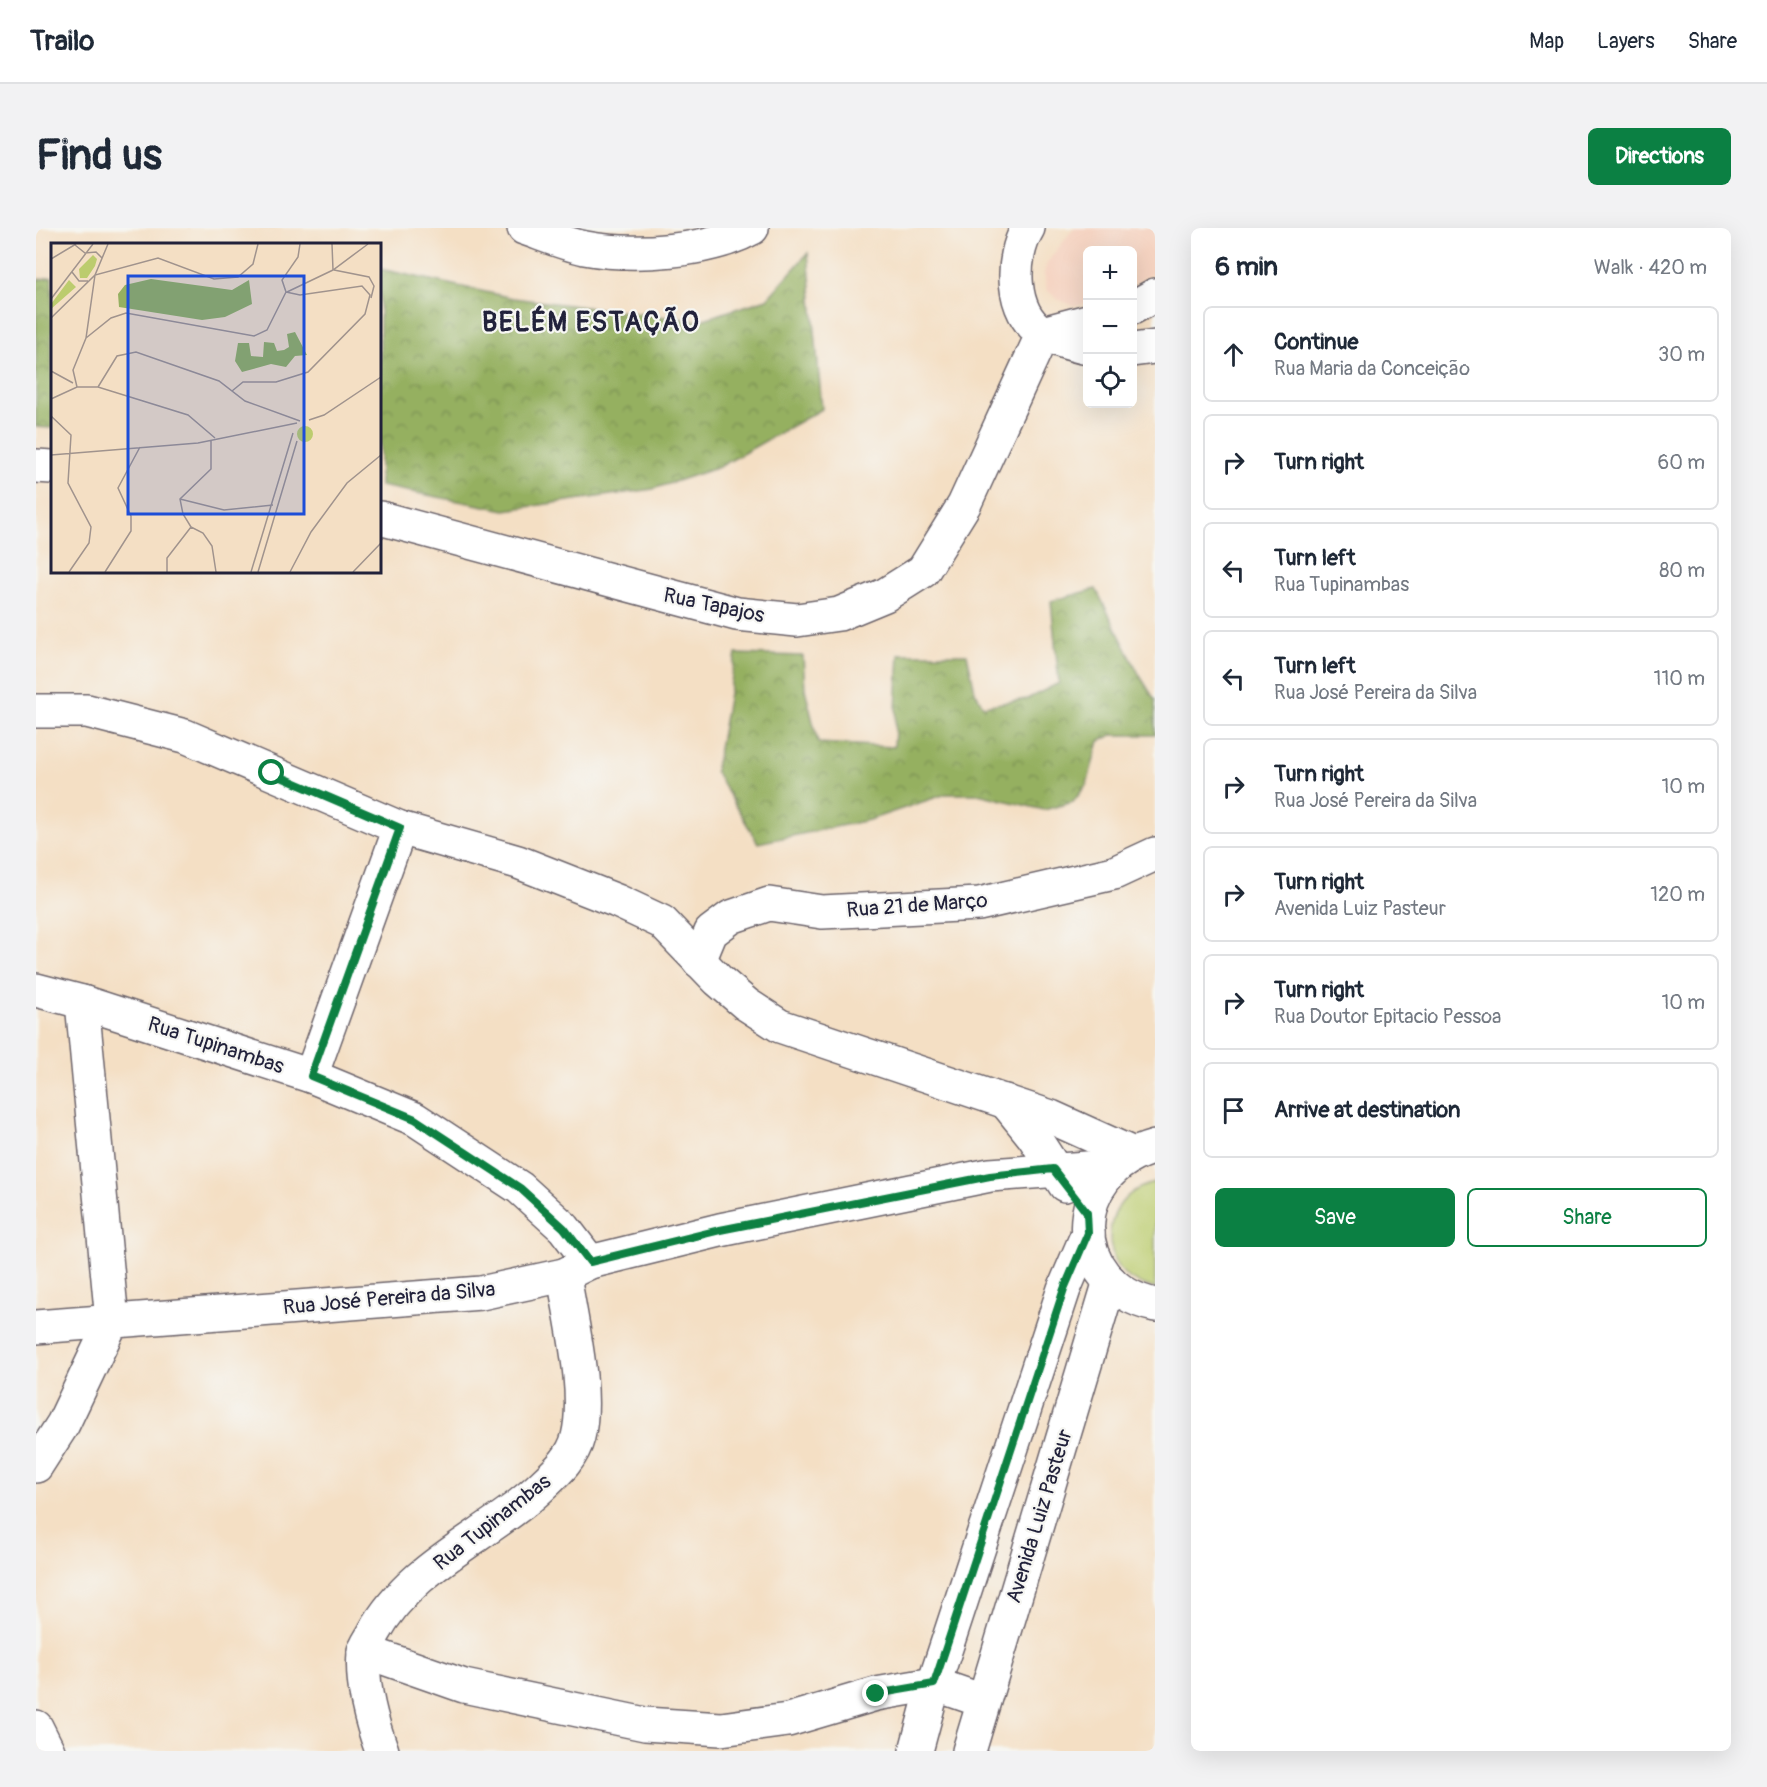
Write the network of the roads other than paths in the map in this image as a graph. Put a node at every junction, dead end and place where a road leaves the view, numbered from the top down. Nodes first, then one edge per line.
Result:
1 (524, 228) edge
2 (752, 228) edge
3 (1028, 228) edge
4 (1155, 295) edge
5 (1137, 305) edge
6 (1083, 322) edge
7 (1043, 333) junction
8 (1083, 346) edge
9 (1155, 348) edge
10 (1137, 350) edge
11 (36, 466) edge
12 (51, 467) edge
13 (381, 519) edge
14 (36, 711) edge
15 (400, 828) junction
16 (1155, 854) edge
17 (699, 961) junction
18 (36, 990) edge
19 (82, 1002) junction
20 (311, 1076) junction
21 (1005, 1101) junction
22 (1134, 1156) edge
23 (1053, 1169) junction
24 (1087, 1223) junction
25 (577, 1269) junction
26 (1110, 1281) junction
27 (1155, 1305) edge
28 (112, 1321) junction
29 (36, 1328) edge
30 (36, 1466) edge
31 (364, 1651) junction
32 (934, 1684) junction
33 (983, 1701) junction
34 (36, 1727) edge
35 (48, 1751) edge
36 (382, 1751) edge
37 (916, 1751) edge
38 (969, 1751) edge

1 - 2 street
3 - 7 street
4 - 5 street
6 - 7 street
7 - 8 street
7 - 13 street, Rua Tapajos
9 - 10 street
11 - 12 street
14 - 15 street
15 - 17 street
15 - 20 street
16 - 17 street, Rua 21 de Março
17 - 21 street
18 - 19 street, Rua Tupinambas
19 - 20 street, Rua Tupinambas
19 - 28 street
20 - 25 street, Rua Tupinambas
21 - 22 street
21 - 23 street
22 - 23 street, Rua José Pereira da Silva
22 - 24 street
23 - 24 street
23 - 25 street, Rua José Pereira da Silva
24 - 26 street
24 - 32 street
25 - 28 street, Rua José Pereira da Silva
25 - 31 street, Rua Tupinambas
26 - 27 street
26 - 33 street, Avenida Luiz Pasteur
28 - 29 street, Rua José Pereira da Silva
28 - 30 street
31 - 32 street
31 - 36 street
32 - 33 street
32 - 37 street
33 - 38 street, Avenida Luiz Pasteur
34 - 35 street

